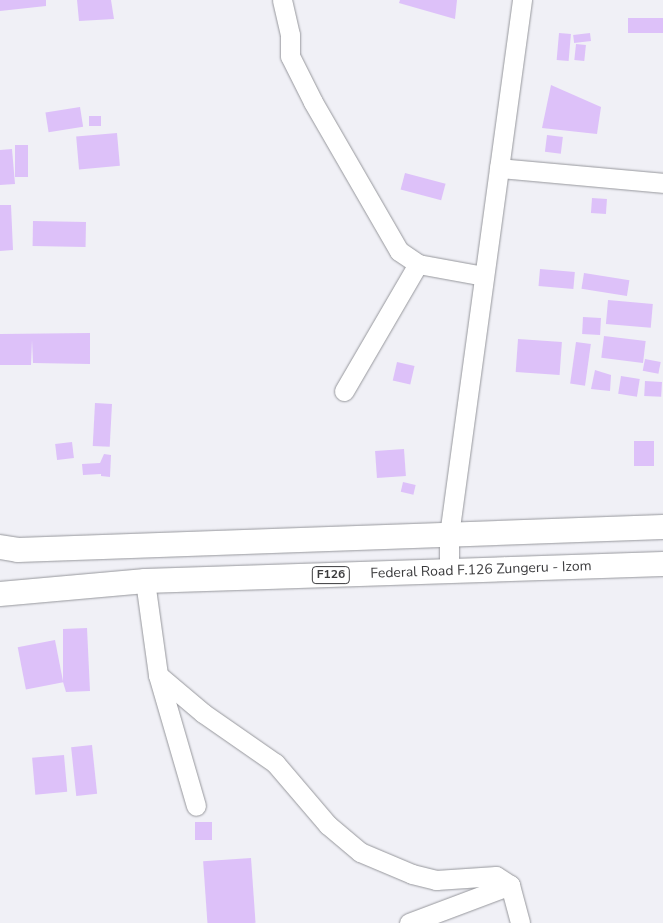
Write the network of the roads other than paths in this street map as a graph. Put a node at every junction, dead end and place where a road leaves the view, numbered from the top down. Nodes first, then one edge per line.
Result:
1 (282, 0) edge
2 (522, 0) edge
3 (498, 168) junction
4 (663, 183) edge
5 (418, 264) junction
6 (484, 276) junction
7 (344, 391) dead end
8 (663, 528) edge
9 (449, 535) junction
10 (0, 547) edge
11 (663, 564) edge
12 (449, 572) junction
13 (145, 582) junction
14 (0, 594) edge
15 (158, 675) junction
16 (196, 806) dead end
17 (510, 886) junction
18 (409, 923) edge
19 (520, 923) edge

1 - 5 street
2 - 3 street
3 - 4 street
3 - 6 street
5 - 6 street
5 - 7 street
6 - 9 street
8 - 9 main road
9 - 10 main road
9 - 12 street
11 - 12 main road, Federal Road F.126 Zungeru - Izom / F126
12 - 13 main road, Federal Road F.126 Zungeru - Izom / F126
13 - 14 main road, Federal Road F.126 Zungeru - Izom / F126
13 - 15 street
15 - 16 street
15 - 17 street
17 - 18 street
17 - 19 street

